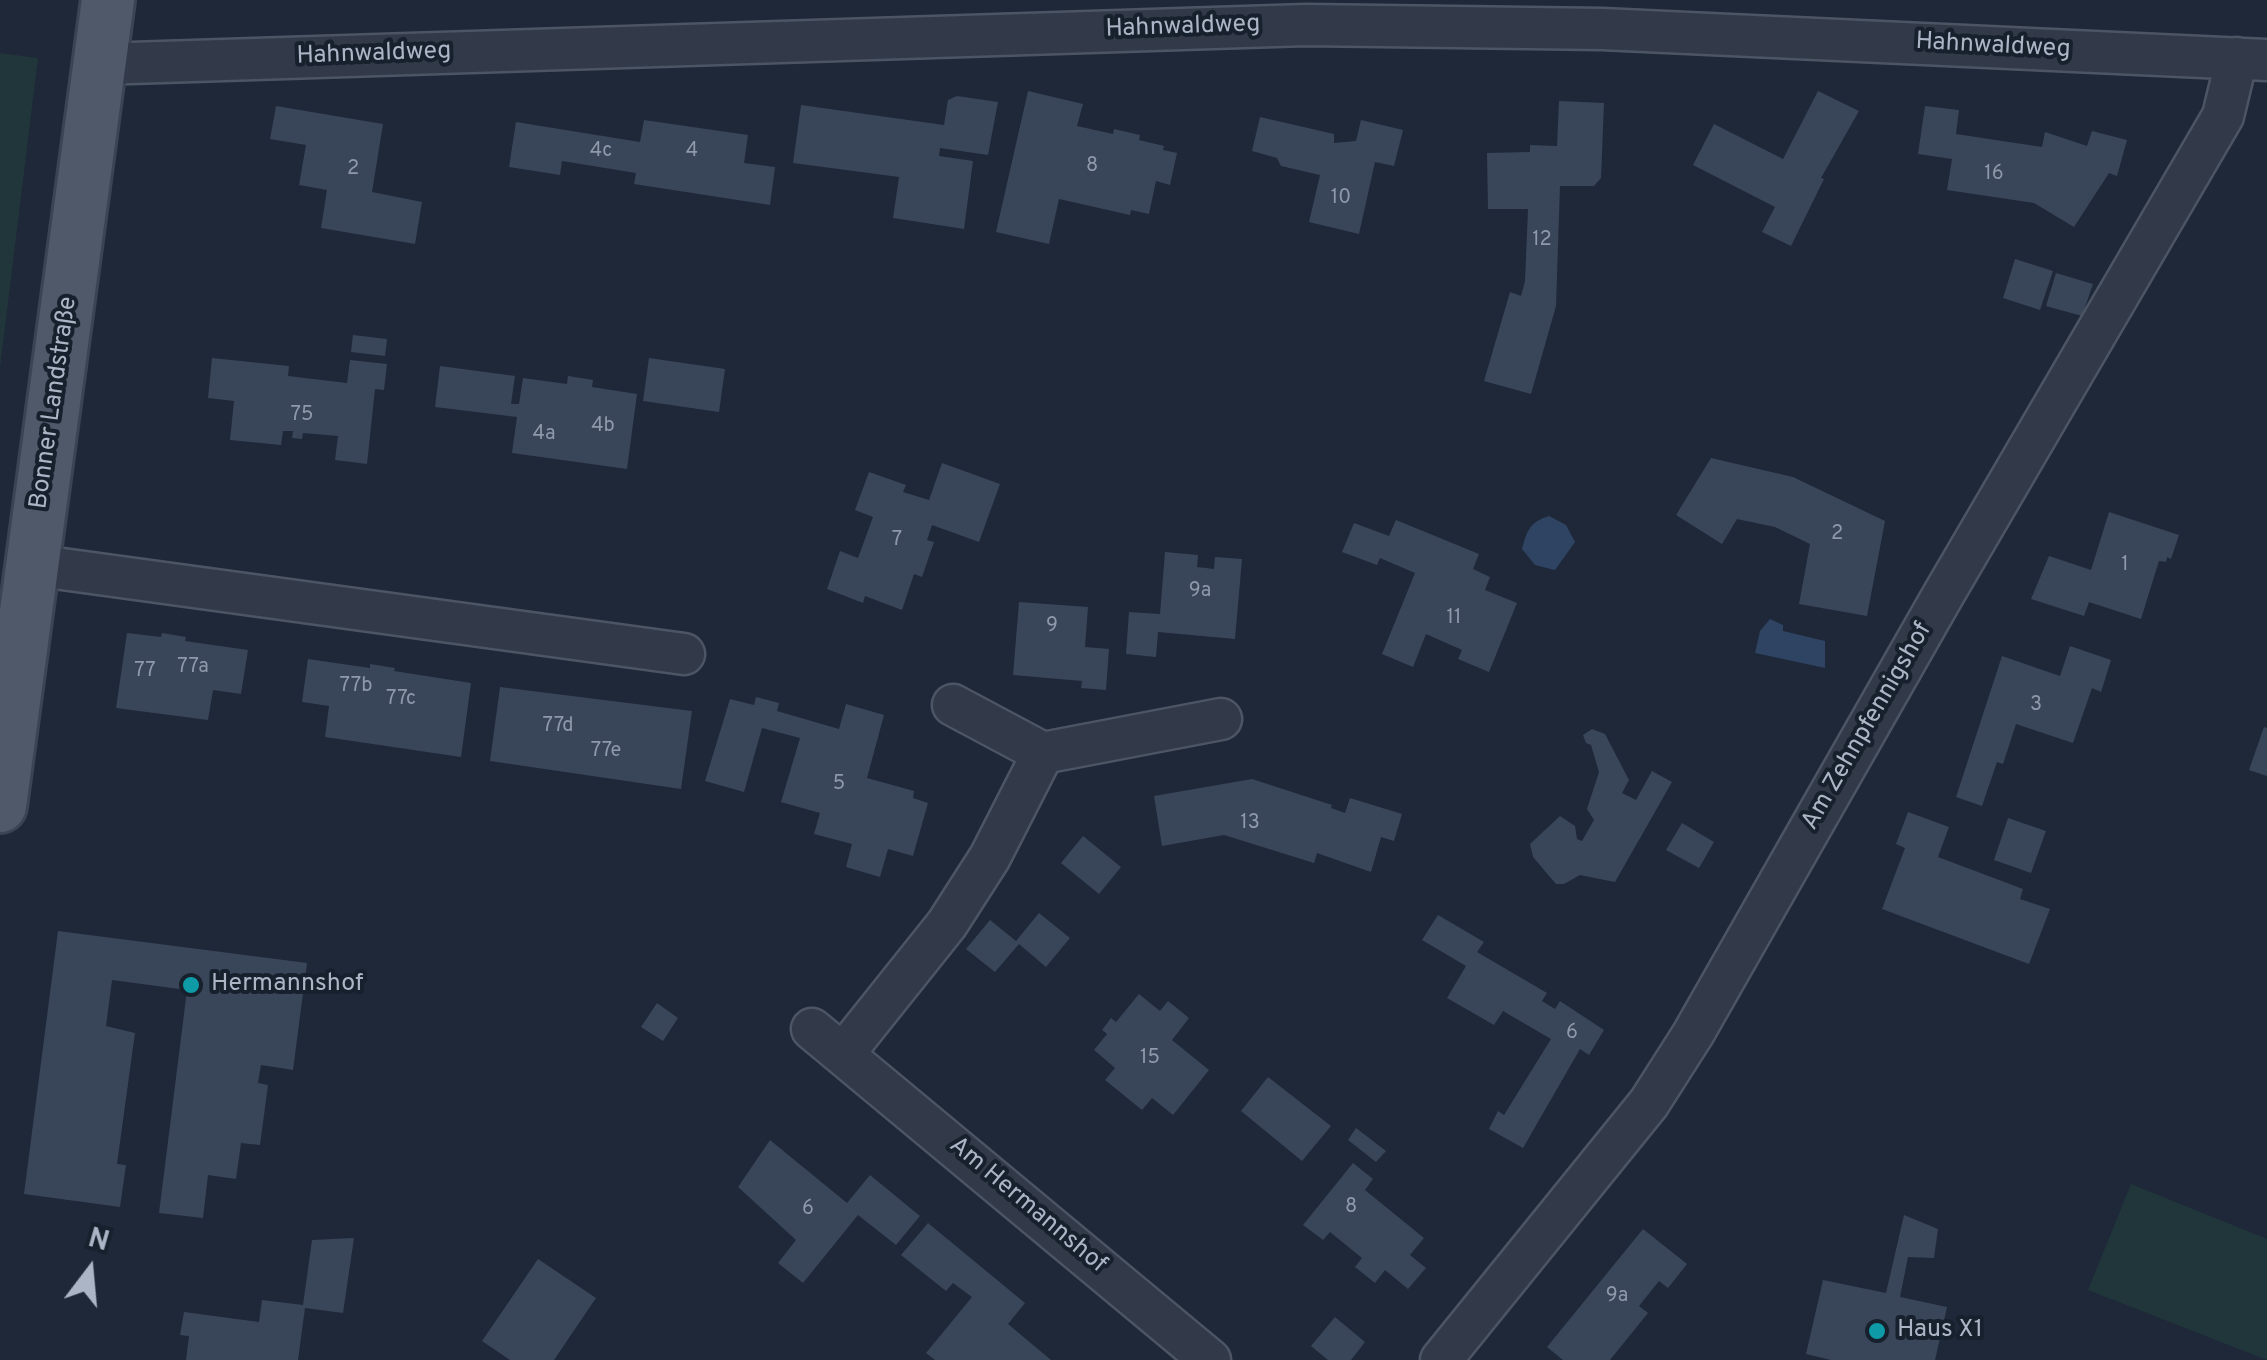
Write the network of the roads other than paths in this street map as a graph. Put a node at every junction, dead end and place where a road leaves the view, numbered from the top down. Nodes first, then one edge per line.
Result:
1 (108, 0) edge
2 (1602, 15) edge
3 (2252, 59) edge
4 (100, 64) junction
5 (33, 565) junction
6 (684, 654) dead end
7 (953, 704) dead end
8 (1220, 719) dead end
9 (1043, 754) junction
10 (0, 806) edge
11 (812, 1029) dead end
12 (844, 1053) junction
13 (1454, 1356) edge
14 (1210, 1360) edge

1 - 4 main road, Bonner Landstraße
2 - 3 street, Hahnwaldweg
2 - 4 street, Hahnwaldweg
3 - 13 street, Am Zehnpfennigshof
4 - 5 main road, Bonner Landstraße
5 - 6 street
5 - 10 main road, Bonner Landstraße
7 - 9 street
8 - 9 street
9 - 12 street
11 - 12 street, Am Hermannshof
12 - 14 street, Am Hermannshof

